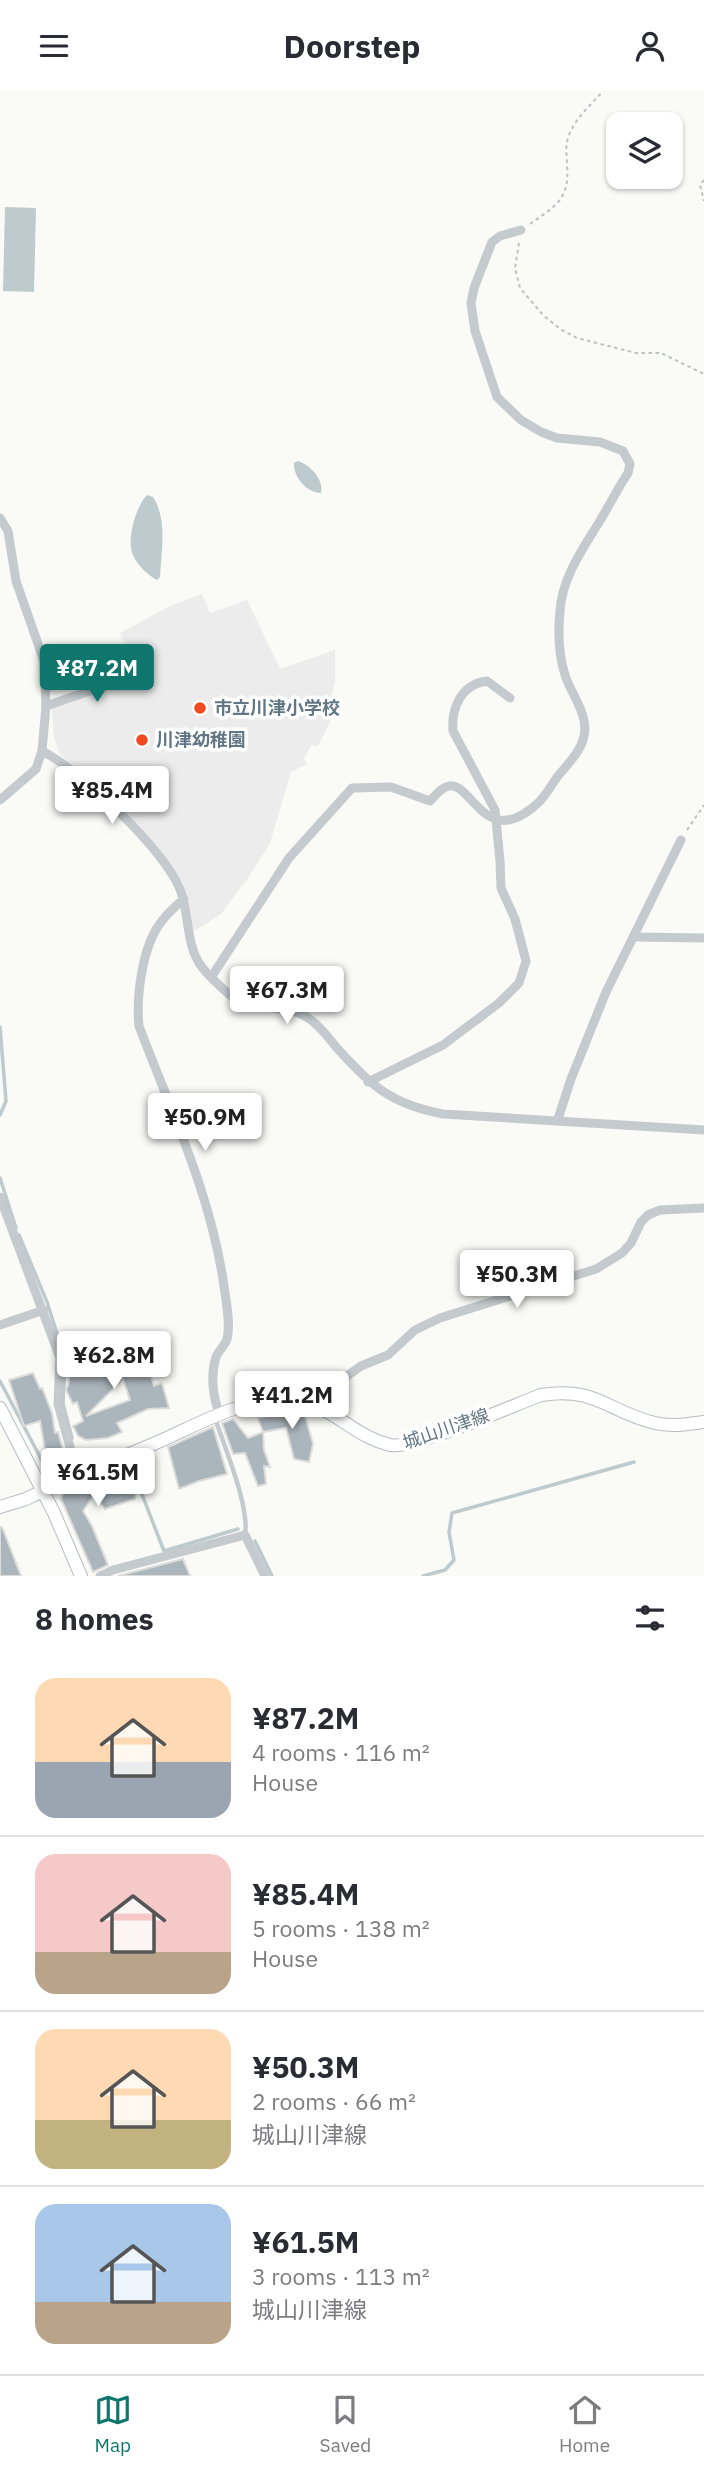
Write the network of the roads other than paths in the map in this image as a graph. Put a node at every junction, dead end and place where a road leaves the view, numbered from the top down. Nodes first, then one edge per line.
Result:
1 (521, 230) road end
2 (0, 519) edge
3 (139, 674) dead end
4 (510, 698) dead end
5 (46, 706) junction
6 (42, 751) junction
7 (0, 800) edge
8 (494, 820) junction
9 (681, 840) road end
10 (184, 899) junction
11 (634, 937) junction
12 (704, 938) edge
13 (212, 976) junction
14 (368, 1082) junction
15 (558, 1119) junction
16 (704, 1130) edge
17 (0, 1197) edge
18 (704, 1209) edge
19 (44, 1310) junction
20 (0, 1325) edge
21 (0, 1408) edge
22 (323, 1408) junction
23 (217, 1416) junction
24 (704, 1422) edge
25 (76, 1472) junction
26 (43, 1491) junction
27 (0, 1507) edge
28 (245, 1535) junction
29 (81, 1576) edge
30 (100, 1576) edge
31 (265, 1576) edge

1 - 8 street
2 - 5 street
3 - 5 street
4 - 8 street
5 - 6 street
6 - 7 street
6 - 10 street
8 - 13 street
8 - 14 street
9 - 11 street
10 - 13 street
10 - 23 street
11 - 12 street
11 - 15 street
13 - 14 street
14 - 15 street
15 - 16 street
17 - 19 street
18 - 22 street
19 - 20 street
19 - 25 street
21 - 26 main road
22 - 23 main road, 城山川津線
22 - 24 main road, 城山川津線
23 - 25 main road, 城山川津線
23 - 28 lane
25 - 26 main road, 城山川津線
26 - 27 main road, 城山川津線
26 - 29 main road
28 - 30 street
28 - 31 street

